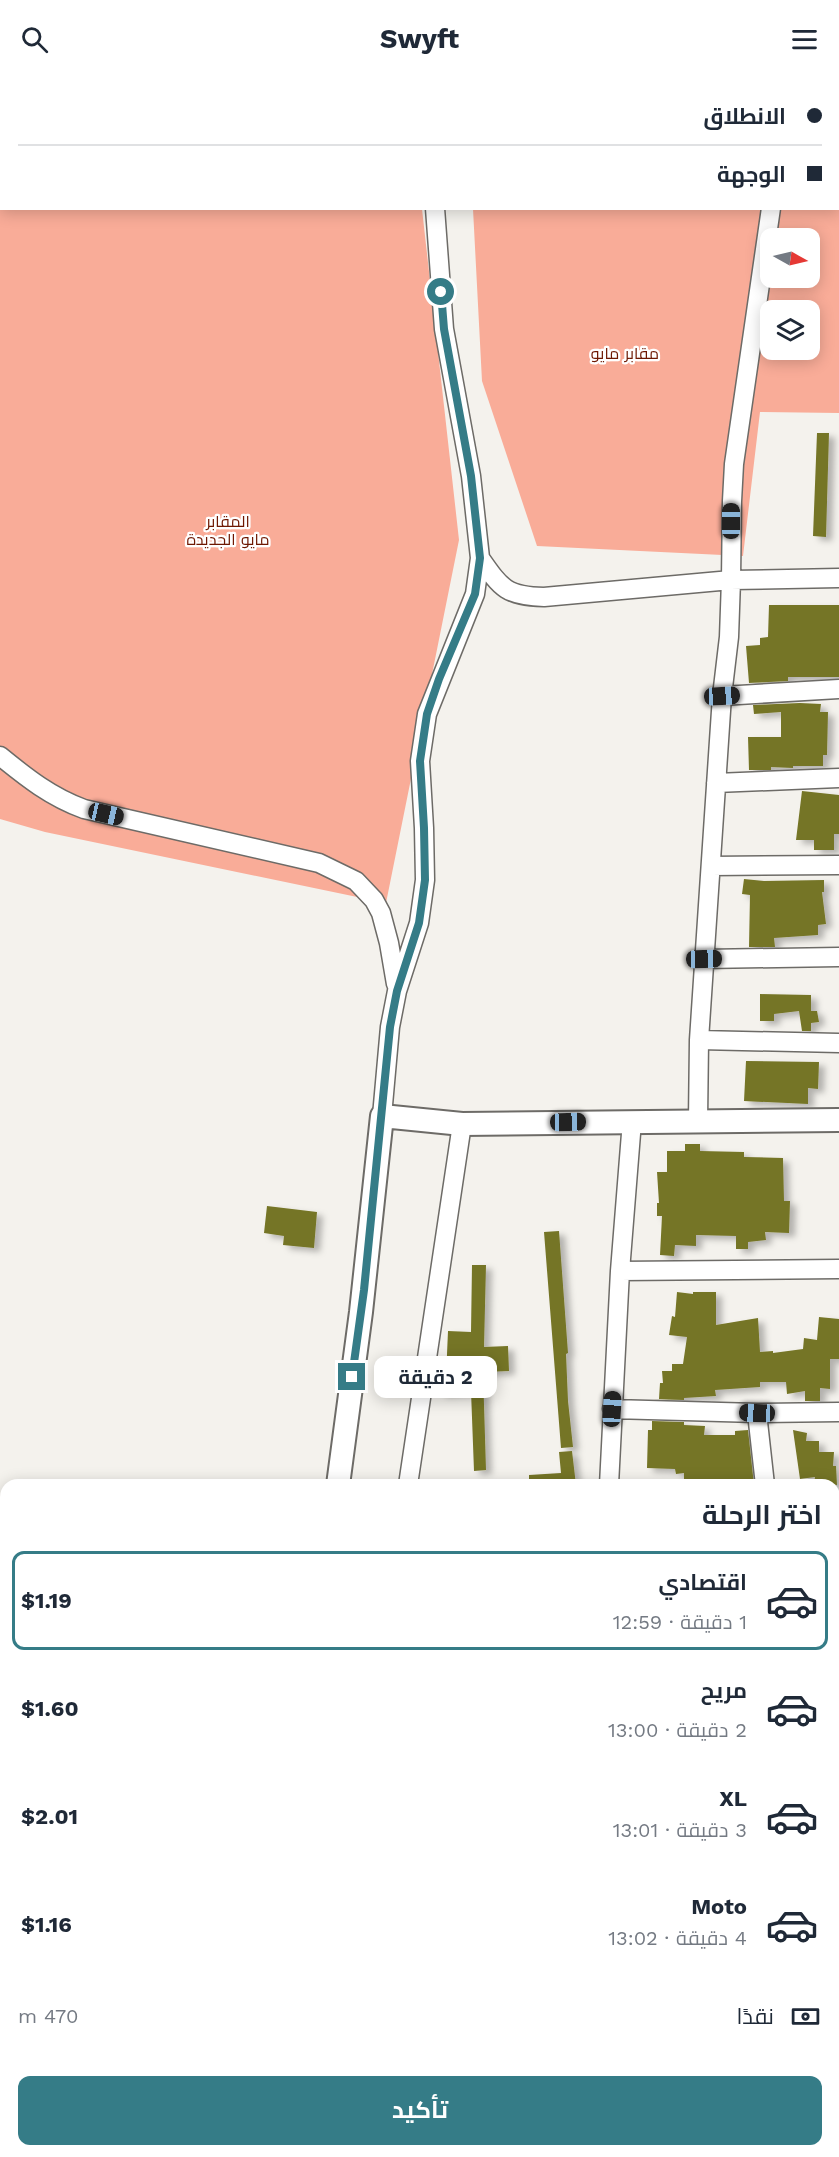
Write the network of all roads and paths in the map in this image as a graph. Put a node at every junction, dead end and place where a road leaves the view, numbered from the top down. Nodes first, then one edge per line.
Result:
1 (435, 210) edge
2 (771, 210) edge
3 (480, 558) junction
4 (839, 578) edge
5 (731, 580) junction
6 (839, 689) edge
7 (722, 696) junction
8 (0, 756) edge
9 (839, 778) edge
10 (716, 783) junction
11 (839, 865) edge
12 (711, 866) junction
13 (839, 957) edge
14 (704, 959) junction
15 (397, 991) junction
16 (699, 1040) junction
17 (839, 1043) edge
18 (382, 1116) junction
19 (839, 1120) edge
20 (632, 1121) junction
21 (698, 1121) junction
22 (462, 1124) junction
23 (839, 1269) edge
24 (620, 1271) junction
25 (612, 1409) junction
26 (839, 1412) edge
27 (757, 1413) junction
28 (339, 1479) edge
29 (409, 1479) edge
30 (609, 1479) edge
31 (764, 1479) edge

1 - 3 street
2 - 5 street
3 - 5 street
3 - 15 street
4 - 5 street
5 - 7 street
6 - 7 street
7 - 10 street
8 - 15 street
9 - 10 street
10 - 12 street
11 - 12 street
12 - 14 street
13 - 14 street
14 - 16 street
15 - 18 street
16 - 17 street
16 - 21 street
18 - 22 street
18 - 28 street
19 - 21 street
20 - 21 street
20 - 22 street
20 - 24 street
22 - 29 street
23 - 24 street
24 - 25 street
25 - 27 street
25 - 30 street
26 - 27 street
27 - 31 street

